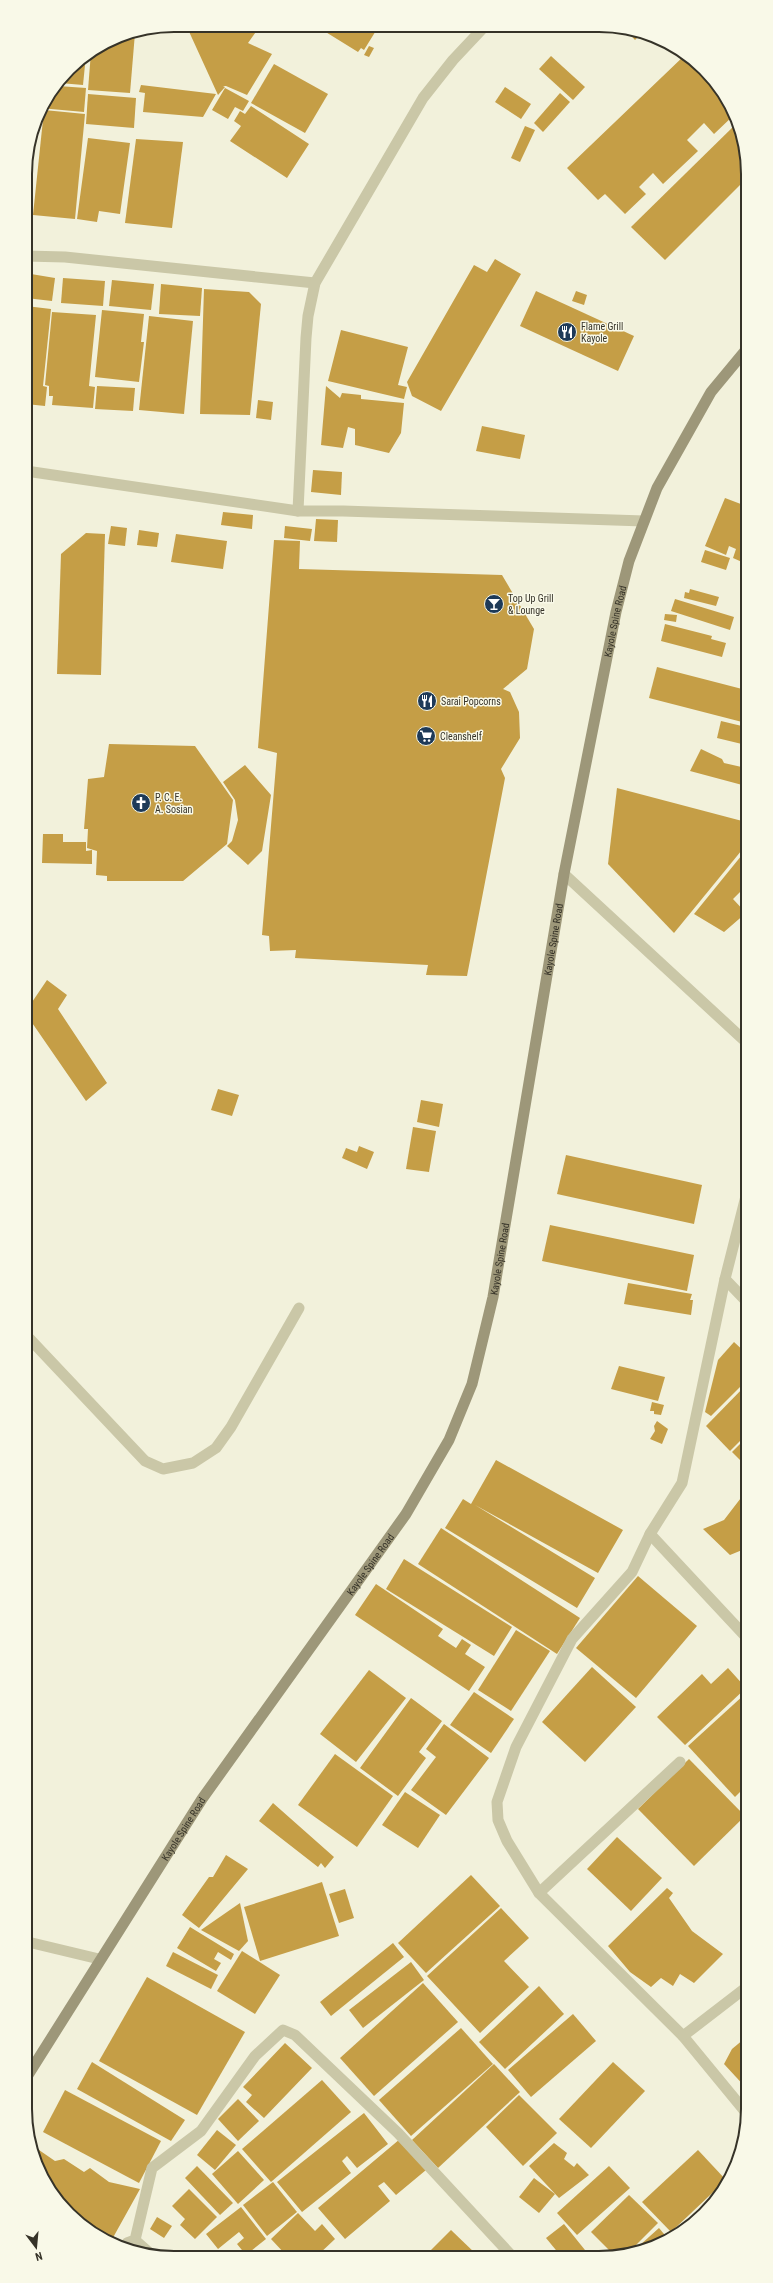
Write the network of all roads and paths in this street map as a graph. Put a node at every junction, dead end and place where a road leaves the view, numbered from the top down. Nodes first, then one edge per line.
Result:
1 (479, 32) edge
2 (32, 256) edge
3 (315, 283) junction
4 (741, 357) edge
5 (32, 472) edge
6 (298, 511) junction
7 (644, 521) junction
8 (564, 874) junction
9 (741, 1037) edge
10 (741, 1216) edge
11 (725, 1279) junction
12 (741, 1296) edge
13 (299, 1308) dead end
14 (32, 1341) edge
15 (650, 1534) junction
16 (741, 1632) edge
17 (680, 1762) dead end
18 (539, 1893) junction
19 (32, 1943) edge
20 (99, 1959) junction
21 (741, 1991) edge
22 (683, 2036) junction
23 (32, 2068) edge
24 (741, 2106) edge
25 (136, 2240) junction
26 (127, 2243) edge
27 (144, 2248) edge
28 (507, 2251) edge

1 - 3 street
2 - 3 street
3 - 6 street
4 - 7 main road, Kayole Spine Road
5 - 6 street
6 - 7 street
7 - 8 main road, Kayole Spine Road
8 - 9 street
8 - 20 main road, Kayole Spine Road
10 - 11 street
11 - 12 street
11 - 15 street
13 - 14 street
15 - 16 street
15 - 18 street
17 - 18 street
18 - 22 street
19 - 20 street
20 - 23 main road, Kayole Spine Road
21 - 22 street
22 - 24 street
25 - 26 street
25 - 27 street
25 - 28 street

